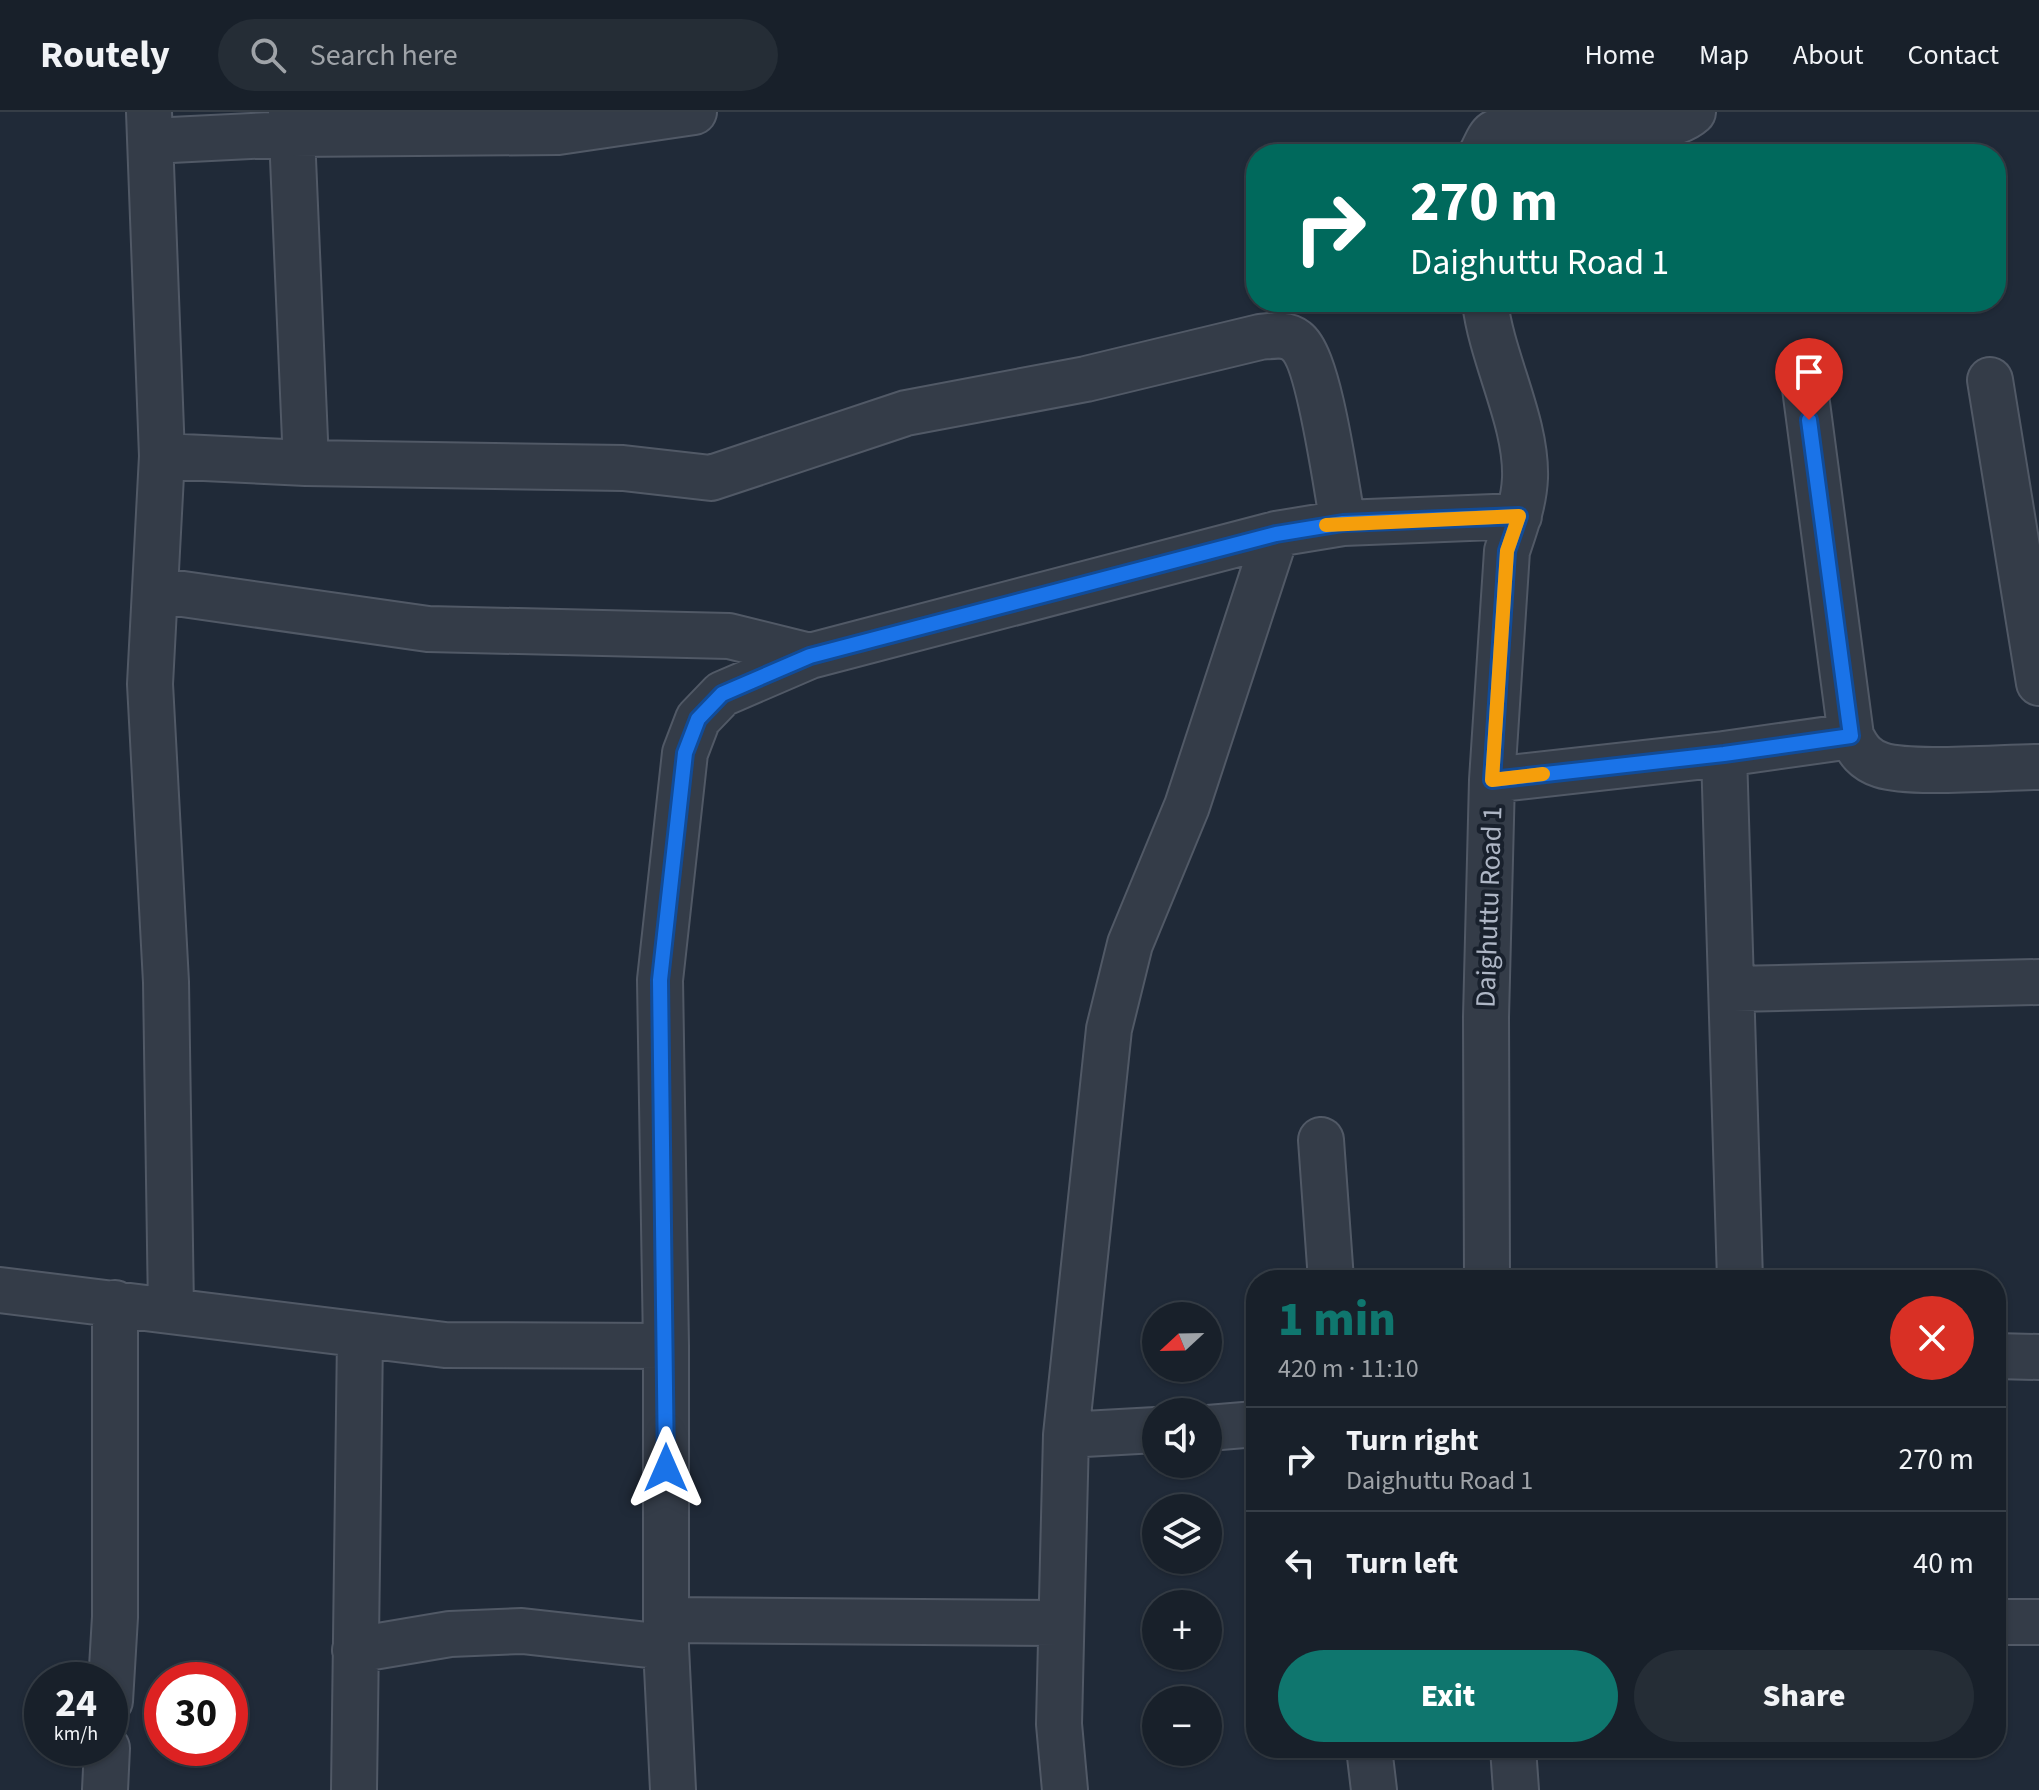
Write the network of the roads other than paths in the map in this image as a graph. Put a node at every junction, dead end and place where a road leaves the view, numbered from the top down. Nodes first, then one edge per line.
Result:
1 (694, 112) edge
2 (1693, 112) edge
3 (556, 122) edge
4 (292, 123) edge
5 (150, 127) edge
6 (1487, 144) edge
7 (1487, 312) edge
8 (1990, 380) dead end
9 (1805, 388) dead end
10 (162, 456) junction
11 (306, 463) junction
12 (1519, 516) junction
13 (1343, 523) junction
14 (1276, 534) junction
15 (155, 590) junction
16 (810, 656) junction
17 (2039, 683) edge
18 (1851, 736) junction
19 (1724, 754) junction
20 (2039, 767) edge
21 (1492, 780) junction
22 (2039, 982) edge
23 (1733, 989) junction
24 (1321, 1140) dead end
25 (1330, 1270) edge
26 (1487, 1270) edge
27 (1740, 1270) edge
28 (0, 1290) edge
29 (115, 1303) junction
30 (171, 1310) junction
31 (360, 1337) junction
32 (666, 1346) junction
33 (2006, 1356) edge
34 (2039, 1357) edge
35 (1246, 1425) edge
36 (1222, 1427) edge
37 (1142, 1431) edge
38 (1066, 1435) junction
39 (2006, 1622) edge
40 (2039, 1622) edge
41 (1061, 1623) junction
42 (666, 1634) junction
43 (355, 1650) junction
44 (112, 1662) edge
45 (1370, 1758) edge
46 (1514, 1758) edge
47 (106, 1766) edge
48 (105, 1790) edge
49 (354, 1790) edge
50 (673, 1790) edge
51 (1065, 1790) edge
52 (1374, 1790) edge
53 (1516, 1790) edge

1 - 3 street
2 - 6 street
3 - 4 street
4 - 5 street
4 - 11 street
5 - 10 street
7 - 12 street, Daighuttu Road 1
8 - 17 street
9 - 18 street
10 - 11 street
10 - 15 street
11 - 13 street
12 - 13 street
12 - 21 street, Daighuttu Road 1
13 - 14 street
14 - 16 street
14 - 38 street
15 - 16 street
15 - 30 street
16 - 32 street
18 - 19 street
18 - 20 street
19 - 21 street
19 - 23 street
21 - 26 street, Daighuttu Road 1
22 - 23 street
23 - 27 street
24 - 25 street
28 - 29 street
29 - 30 street
29 - 44 street
30 - 31 street
31 - 32 street
31 - 43 street
32 - 42 street
33 - 34 street
35 - 36 street
37 - 38 street
38 - 41 street
39 - 40 street
41 - 42 street
41 - 51 street
42 - 43 street
42 - 50 street
43 - 49 street
45 - 52 street
46 - 53 street
47 - 48 street

